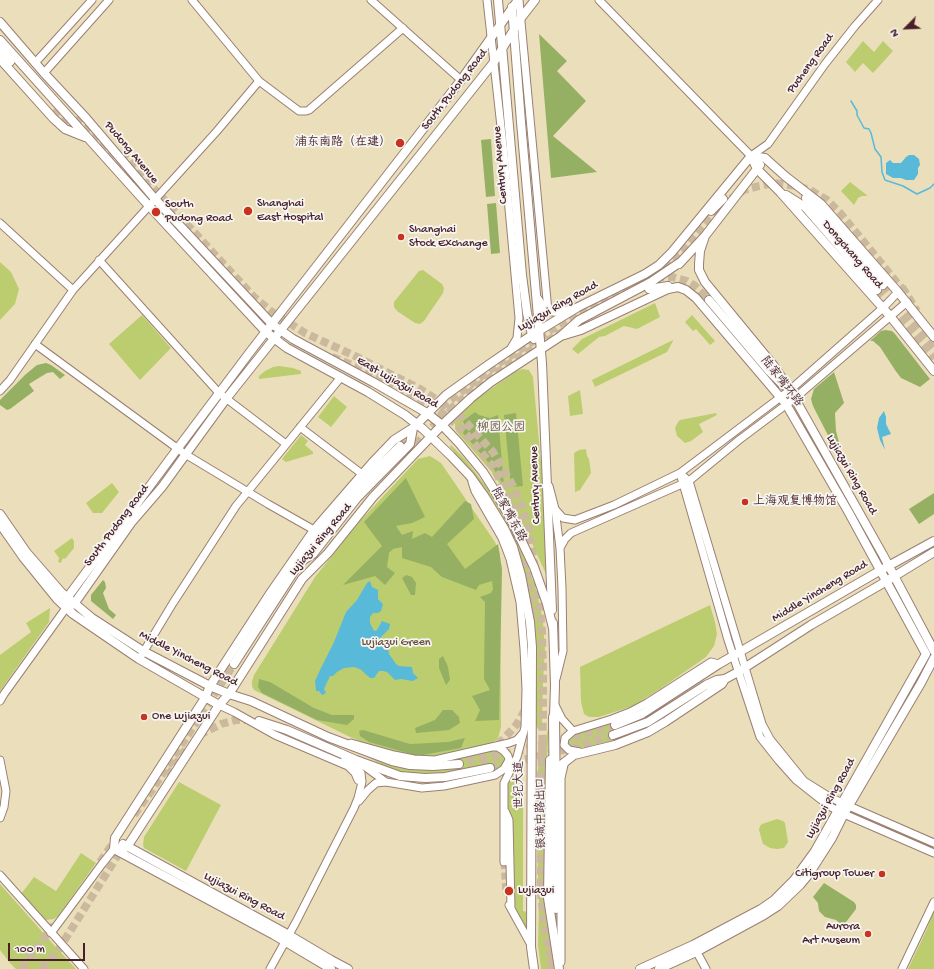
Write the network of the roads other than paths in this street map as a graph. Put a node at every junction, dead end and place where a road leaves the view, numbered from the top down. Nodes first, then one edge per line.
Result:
1 (92, 0) edge
2 (109, 0) edge
3 (192, 0) edge
4 (371, 0) edge
5 (487, 0) edge
6 (498, 0) edge
7 (518, 0) edge
8 (535, 0) edge
9 (599, 0) edge
10 (878, 0) edge
11 (512, 4) edge
12 (521, 18) junction
13 (0, 22) edge
14 (500, 26) junction
15 (403, 28) junction
16 (515, 28) junction
17 (491, 39) junction
18 (0, 40) edge
19 (502, 49) junction
20 (0, 50) edge
21 (0, 59) edge
22 (494, 62) junction
23 (35, 63) junction
24 (44, 73) junction
25 (461, 80) junction
26 (259, 81) junction
27 (53, 110) tunnel mouth
28 (87, 137) junction
29 (768, 144) junction
30 (751, 156) junction
31 (765, 158) junction
32 (758, 170) junction
33 (785, 176) junction
34 (780, 192) junction
35 (155, 199) junction
36 (724, 199) dead end
37 (149, 206) junction
38 (0, 223) edge
39 (705, 236) junction
40 (669, 255) junction
41 (99, 260) junction
42 (682, 260) junction
43 (678, 287) junction
44 (649, 289) junction
45 (72, 290) junction
46 (898, 292) junction
47 (537, 296) junction
48 (709, 300) tunnel mouth
49 (906, 302) junction
50 (578, 307) junction
51 (883, 308) junction
52 (548, 311) junction
53 (890, 316) junction
54 (590, 319) dead end
55 (272, 324) junction
56 (281, 330) junction
57 (540, 330) junction
58 (266, 332) junction
59 (532, 335) junction
60 (561, 336) junction
61 (934, 337) edge
62 (274, 339) junction
63 (35, 344) junction
64 (541, 349) junction
65 (508, 351) junction
66 (934, 371) edge
67 (341, 377) junction
68 (790, 390) junction
69 (0, 391) edge
70 (219, 393) junction
71 (780, 397) junction
72 (795, 398) junction
73 (226, 399) junction
74 (786, 404) junction
75 (427, 412) junction
76 (442, 425) junction
77 (415, 426) junction
78 (300, 428) junction
79 (431, 436) junction
80 (286, 444) junction
81 (400, 446) tunnel mouth
82 (178, 448) junction
83 (185, 454) junction
84 (680, 473) junction
85 (362, 474) junction
86 (383, 476) dead end
87 (470, 476) junction
88 (548, 482) junction
89 (686, 483) junction
90 (247, 492) junction
91 (554, 508) junction
92 (0, 514) edge
93 (0, 524) edge
94 (314, 530) junction
95 (934, 541) edge
96 (309, 548) junction
97 (560, 548) junction
98 (934, 552) edge
99 (300, 563) junction
100 (889, 565) junction
101 (881, 570) junction
102 (895, 576) junction
103 (302, 579) junction
104 (886, 581) junction
105 (271, 592) junction
106 (67, 598) junction
107 (74, 604) junction
108 (66, 608) junction
109 (550, 614) junction
110 (530, 622) joint
111 (553, 628) junction
112 (934, 650) edge
113 (742, 652) junction
114 (930, 654) edge
115 (141, 655) junction
116 (733, 656) junction
117 (934, 658) edge
118 (234, 664) tunnel mouth
119 (719, 664) junction
120 (746, 667) junction
121 (738, 672) junction
122 (725, 679) junction
123 (555, 685) junction
124 (210, 686) junction
125 (229, 694) junction
126 (205, 698) junction
127 (0, 701) edge
128 (219, 705) junction
129 (554, 717) joint
130 (259, 721) tunnel mouth
131 (615, 725) tunnel mouth
132 (526, 727) junction
133 (573, 731) junction
134 (613, 735) tunnel mouth
135 (328, 737) junction
136 (491, 748) junction
137 (333, 749) junction
138 (580, 752) junction
139 (569, 758) junction
140 (0, 760) edge
141 (356, 760) junction
142 (459, 764) tunnel mouth
143 (490, 768) tunnel mouth
144 (555, 780) junction
145 (386, 782) junction
146 (846, 804) junction
147 (503, 807) junction
148 (354, 808) junction
149 (841, 813) junction
150 (0, 818) edge
151 (115, 838) junction
152 (934, 843) edge
153 (127, 847) junction
154 (114, 849) junction
155 (934, 853) edge
156 (504, 862) tunnel mouth
157 (0, 875) edge
158 (506, 894) tunnel mouth
159 (934, 902) edge
160 (511, 908) junction
161 (556, 908) tunnel mouth
162 (51, 933) junction
163 (287, 939) junction
164 (695, 948) junction
165 (532, 949) junction
166 (559, 965) edge
167 (84, 969) edge
168 (270, 969) edge
169 (331, 969) edge
170 (348, 969) edge
171 (534, 969) edge
172 (538, 969) edge
173 (640, 969) edge
174 (659, 969) edge
175 (706, 969) edge
176 (902, 969) edge

1 - 23 street
2 - 24 street
3 - 26 street
4 - 15 street
5 - 17 street
6 - 14 main road, Century Avenue
7 - 11 main road, South Pudong Road
7 - 12 street
8 - 12 main road, South Pudong Road
9 - 30 street, Dongchang Road
10 - 29 street, Pucheng Road
11 - 14 main road, South Pudong Road
11 - 16 main road, Century Avenue
12 - 16 main road, South Pudong Road
12 - 52 street
13 - 23 main road, Pudong Avenue
14 - 17 main road, South Pudong Road
14 - 19 main road, Century Avenue
14 - 22 street
15 - 25 street
15 - 26 street
16 - 19 main road, South Pudong Road
16 - 47 main road, Century Avenue
17 - 22 street
17 - 25 main road, South Pudong Road
18 - 28 main road, Pudong Avenue
19 - 22 main road, South Pudong Road
19 - 59 main road, Century Avenue
20 - 27 main road
21 - 28 main road
22 - 56 main road, South Pudong Road
22 - 65 street
23 - 24 main road, Pudong Avenue
24 - 35 main road, Pudong Avenue
25 - 55 main road, South Pudong Road
26 - 35 street
28 - 37 main road, Pudong Avenue
29 - 30 street, Pucheng Road
29 - 31 street, Pucheng Road
30 - 31 main road
30 - 32 main road, Dongchang Road
30 - 40 main road, Pucheng Road
31 - 32 main road, Pucheng Road
31 - 33 main road, Dongchang Road
32 - 34 main road, Dongchang Road
32 - 39 main road, Pucheng Road
33 - 34 main road
33 - 46 main road, Dongchang Road
34 - 51 main road, Dongchang Road
35 - 37 street
35 - 55 main road, Pudong Avenue
36 - 40 main road
37 - 41 street
37 - 58 main road, Pudong Avenue
38 - 45 street
39 - 42 main road, Pucheng Road
39 - 68 main road, Lujiazui Ring Road
40 - 50 main road, Lujiazui Ring Road
41 - 45 street
41 - 70 street
42 - 44 main road
42 - 60 main road, Lujiazui Ring Road
43 - 44 main road
43 - 60 main road, Lujiazui Ring Road
43 - 71 main road, 陆家嘴环路
44 - 54 main road
45 - 63 street
46 - 49 main road, Dongchang Road
46 - 51 street
47 - 52 main road
47 - 57 main road, Century Avenue
48 - 68 main road
49 - 53 street
49 - 61 main road, Dongchang Road
50 - 52 main road
50 - 57 main road, Lujiazui Ring Road
51 - 53 main road, Dongchang Road
51 - 68 street
53 - 66 main road, Dongchang Road
53 - 72 street
55 - 56 main road, Pudong Avenue
55 - 58 main road, South Pudong Road
56 - 62 main road, South Pudong Road
56 - 75 main road, East Lujiazui Road
57 - 59 main road, Lujiazui Ring Road
57 - 64 main road, Century Avenue
58 - 62 main road, Pudong Avenue
58 - 70 main road, South Pudong Road
59 - 64 main road, Century Avenue
59 - 65 main road, Lujiazui Ring Road
60 - 64 main road, Lujiazui Ring Road
62 - 67 main road, East Lujiazui Road
62 - 73 main road, South Pudong Road
63 - 69 street
63 - 82 street
64 - 76 main road, Lujiazui Ring Road
64 - 88 main road, Century Avenue
65 - 75 main road, Lujiazui Ring Road
67 - 77 main road, East Lujiazui Road
67 - 78 street
68 - 71 street
68 - 72 main road, Lujiazui Ring Road
70 - 73 street
70 - 82 main road, South Pudong Road
71 - 74 main road, 陆家嘴环路
71 - 84 street
72 - 74 street
72 - 100 main road, Lujiazui Ring Road
73 - 80 street
73 - 83 main road, South Pudong Road
74 - 89 street
74 - 101 main road, 陆家嘴环路
75 - 76 main road, East Lujiazui Road
75 - 77 main road, Lujiazui Ring Road
76 - 79 main road, Lujiazui Ring Road
76 - 109 main road, East Lujiazui Road
77 - 79 main road, East Lujiazui Road
77 - 85 main road, Lujiazui Ring Road
77 - 99 main road
78 - 80 street
78 - 85 street
79 - 87 main road, 陆家嘴东路
79 - 103 main road, Lujiazui Ring Road
80 - 90 street
81 - 96 main road, Lujiazui Ring Road
82 - 83 street
82 - 106 main road, South Pudong Road
83 - 90 street
83 - 107 main road, South Pudong Road
84 - 89 street
84 - 91 street
85 - 94 main road, Lujiazui Ring Road
86 - 103 main road
87 - 110 main road, 陆家嘴东路
87 - 132 street
88 - 91 street
88 - 111 main road, Century Avenue
89 - 97 street
89 - 113 street
89 - 116 street
90 - 94 street
90 - 115 street
91 - 97 street
92 - 106 main road, Middle Yincheng Road
93 - 108 main road, Middle Yincheng Road
94 - 105 main road, Lujiazui Ring Road
95 - 100 main road, Middle Yincheng Road
96 - 99 main road
96 - 105 main road, Lujiazui Ring Road
97 - 123 street
98 - 102 main road, Middle Yincheng Road
99 - 118 main road
100 - 101 main road, Middle Yincheng Road
100 - 102 main road, Lujiazui Ring Road
101 - 104 main road, Lujiazui Ring Road
101 - 113 main road, Middle Yincheng Road
102 - 104 main road, Middle Yincheng Road
102 - 112 main road, Lujiazui Ring Road
103 - 125 main road, Lujiazui Ring Road
104 - 114 main road, Lujiazui Ring Road
104 - 120 main road, Middle Yincheng Road
105 - 124 main road, Lujiazui Ring Road
106 - 107 main road, Middle Yincheng Road
106 - 108 main road
107 - 108 main road, South Pudong Road
107 - 115 main road, Middle Yincheng Road
108 - 115 main road, Middle Yincheng Road
108 - 127 street, South Pudong Road
109 - 111 main road, East Lujiazui Road
109 - 166 main road
110 - 165 main road, 世纪大道
111 - 123 main road, Century Avenue
113 - 116 main road, Middle Yincheng Road
113 - 120 street
114 - 146 main road, Lujiazui Ring Road
115 - 124 main road, Middle Yincheng Road
115 - 126 main road, Middle Yincheng Road
116 - 119 main road, Middle Yincheng Road
116 - 121 street
117 - 146 main road, Lujiazui Ring Road
119 - 131 main road, Middle Yincheng Road
119 - 133 street
120 - 121 main road, Middle Yincheng Road
120 - 146 street
121 - 122 main road, Middle Yincheng Road
121 - 149 street
122 - 134 main road
122 - 138 main road
123 - 129 main road, Century Avenue
123 - 133 street
124 - 125 main road, Middle Yincheng Road
124 - 126 main road, Lujiazui Ring Road
125 - 128 main road, Lujiazui Ring Road
125 - 135 main road, Middle Yincheng Road
126 - 128 main road, Middle Yincheng Road
126 - 151 main road, Lujiazui Ring Road
128 - 148 street
128 - 153 main road, Lujiazui Ring Road
129 - 144 highway, 银城中路出口
130 - 137 main road
132 - 136 street
132 - 147 street
133 - 138 street
135 - 136 street
135 - 142 main road, Middle Yincheng Road
136 - 145 street
137 - 141 main road
137 - 148 street
138 - 139 main road
139 - 144 main road
139 - 166 street
140 - 150 street
141 - 143 main road
141 - 145 street
144 - 161 highway, 银城中路出口
145 - 148 street
146 - 149 main road, Lujiazui Ring Road
146 - 152 street
147 - 156 street
147 - 160 street
148 - 163 street
149 - 155 street
149 - 164 main road, Lujiazui Ring Road
151 - 153 main road, Lujiazui Ring Road
151 - 154 main road, Lujiazui Ring Road
153 - 154 main road
153 - 163 main road, Lujiazui Ring Road
154 - 162 street
154 - 163 main road, Lujiazui Ring Road
157 - 162 street
158 - 160 street
159 - 176 street
160 - 165 street
162 - 167 street
163 - 168 street
163 - 169 main road, Lujiazui Ring Road
163 - 170 main road, Lujiazui Ring Road
164 - 173 main road, Lujiazui Ring Road
164 - 174 main road, Lujiazui Ring Road
164 - 175 street
165 - 171 main road
165 - 172 main road

